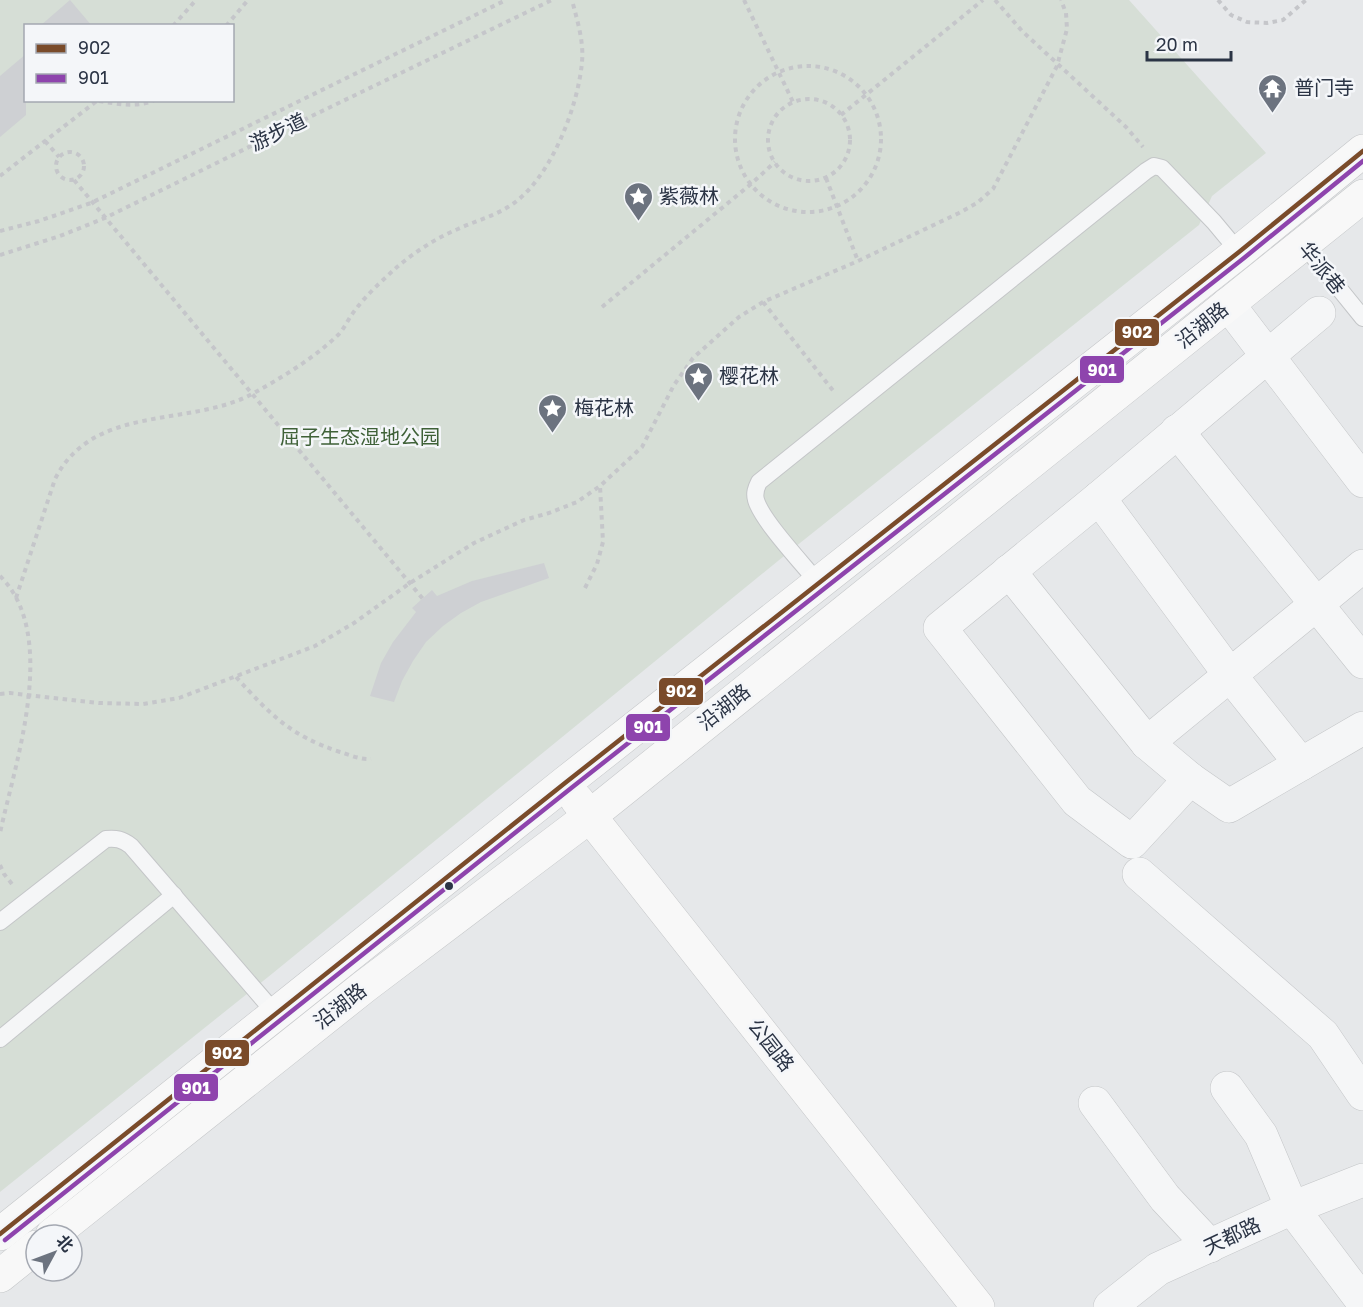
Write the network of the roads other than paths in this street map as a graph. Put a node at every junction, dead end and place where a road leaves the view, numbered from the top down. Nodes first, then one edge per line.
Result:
1 (1363, 152) edge
2 (1363, 196) edge
3 (1282, 218) junction
4 (1303, 244) junction
5 (1239, 252) junction
6 (1228, 304) junction
7 (1319, 313) dead end
8 (1363, 318) edge
9 (1267, 355) junction
10 (1177, 431) junction
11 (1363, 481) edge
12 (1099, 498) junction
13 (1363, 566) edge
14 (1009, 571) junction
15 (819, 584) junction
16 (1316, 604) junction
17 (1363, 662) edge
18 (1230, 675) junction
19 (1363, 728) edge
20 (1147, 743) junction
21 (1300, 764) junction
22 (1190, 779) junction
23 (565, 783) junction
24 (590, 816) junction
25 (1139, 874) dead end
26 (174, 895) junction
27 (0, 922) edge
28 (275, 1013) junction
29 (0, 1039) edge
30 (1227, 1088) dead end
31 (1363, 1094) edge
32 (1095, 1103) dead end
33 (1363, 1180) edge
34 (1292, 1208) junction
35 (67, 1223) edge
36 (0, 1234) edge
37 (1210, 1246) junction
38 (24, 1257) edge
39 (0, 1276) edge
40 (1363, 1302) edge
41 (978, 1307) edge
42 (1110, 1307) edge

1 - 3 main road, 沿湖路
2 - 4 main road, 沿湖路
3 - 4 lane, 华派巷
3 - 5 main road, 沿湖路
4 - 6 main road, 沿湖路
4 - 8 lane, 华派巷
5 - 15 main road, 沿湖路
5 - 15 lane
6 - 9 street
6 - 24 main road, 沿湖路
7 - 9 street
9 - 10 street
9 - 11 street
10 - 12 street
10 - 16 street
12 - 14 street
12 - 18 street
13 - 16 street
14 - 20 street
14 - 22 street
15 - 23 main road, 沿湖路
16 - 17 street
16 - 18 street
18 - 20 street
18 - 21 street
19 - 21 street
20 - 22 street
21 - 22 street
23 - 24 main road, 公园路
23 - 28 main road, 沿湖路
24 - 35 main road, 沿湖路
24 - 41 main road, 公园路
25 - 31 street
26 - 27 lane
26 - 28 lane
26 - 29 lane
28 - 36 main road, 沿湖路
30 - 34 street
32 - 37 street
33 - 34 street, 天都路
34 - 37 street, 天都路
34 - 40 street
37 - 42 street, 天都路
38 - 39 main road

